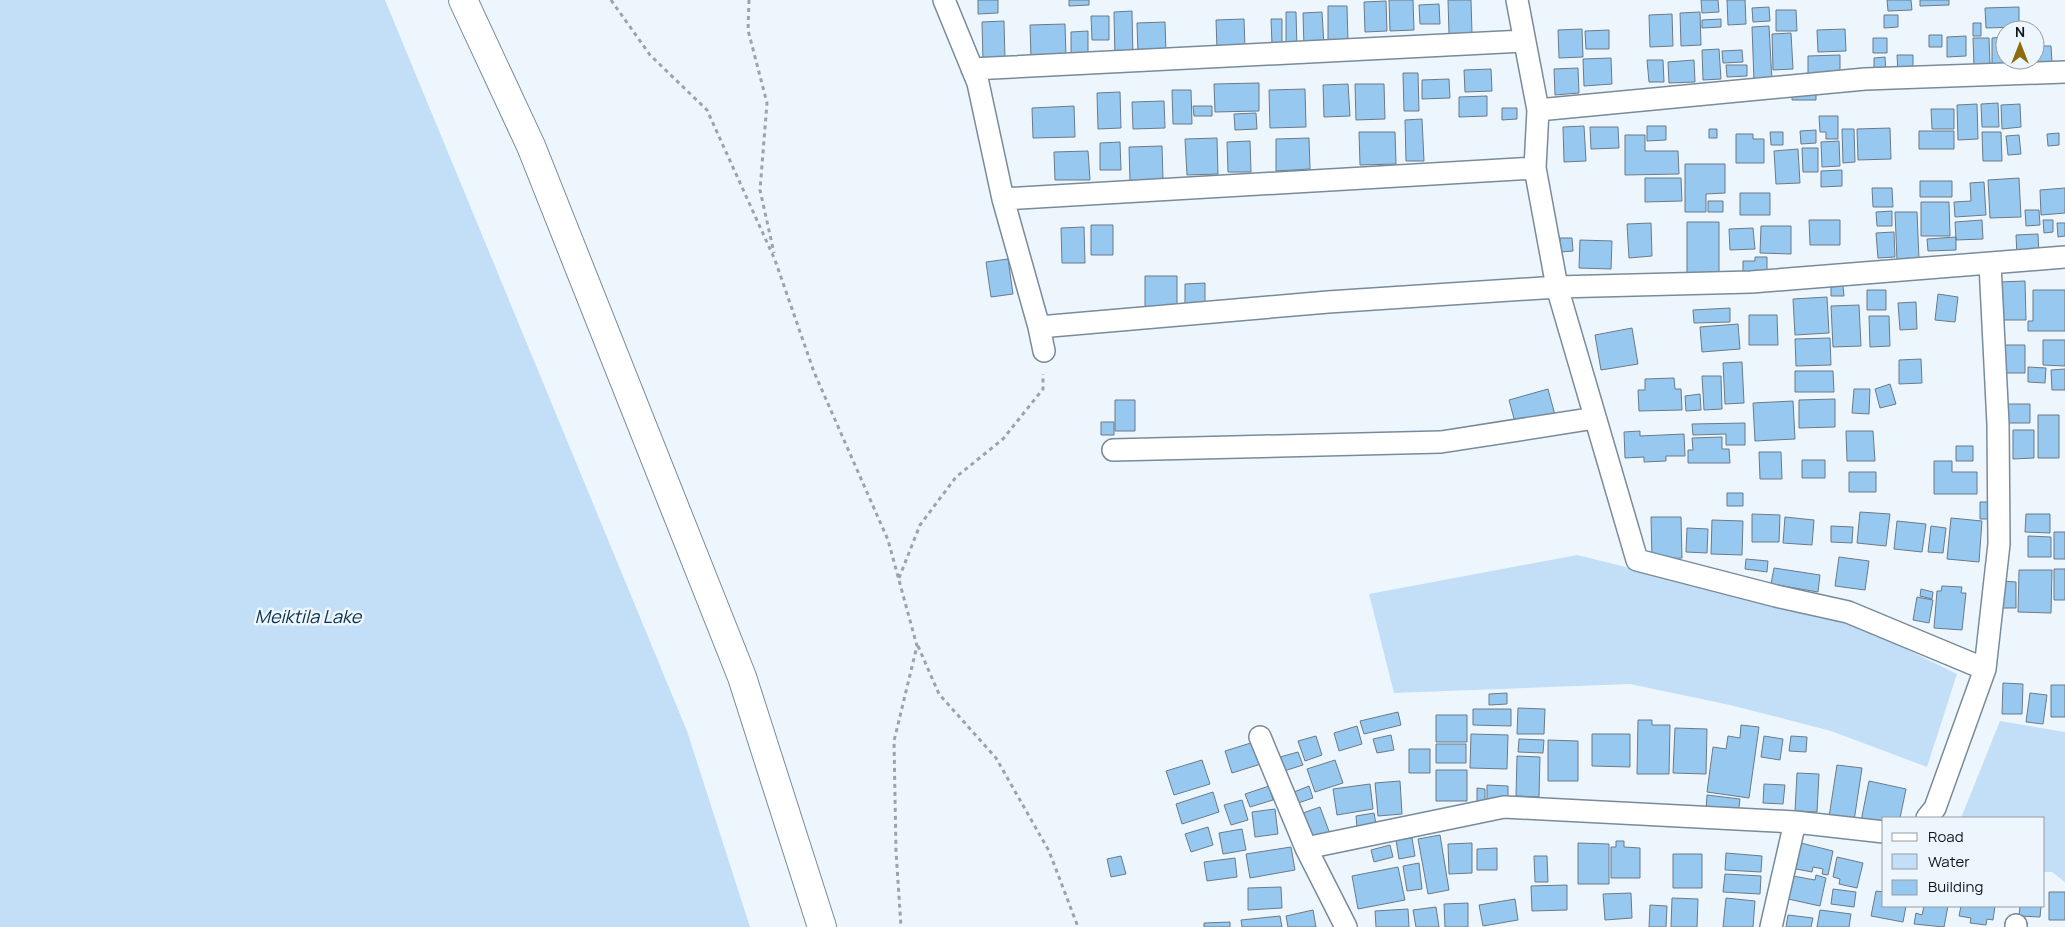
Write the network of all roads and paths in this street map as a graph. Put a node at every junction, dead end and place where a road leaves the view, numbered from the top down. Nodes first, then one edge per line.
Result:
1 (463, 0) edge
2 (611, 0) edge
3 (749, 0) edge
4 (944, 0) edge
5 (1517, 0) edge
6 (1524, 41) junction
7 (972, 69) junction
8 (2065, 72) edge
9 (1538, 110) junction
10 (1535, 168) junction
11 (1003, 199) junction
12 (2065, 257) edge
13 (775, 260) junction
14 (1990, 264) junction
15 (1558, 287) junction
16 (1039, 328) junction
17 (1044, 351) joint
18 (1596, 418) junction
19 (1113, 450) dead end
20 (899, 579) junction
21 (917, 646) junction
22 (1984, 670) junction
23 (1260, 737) dead end
24 (1928, 817) edge
25 (1795, 822) junction
26 (1882, 832) edge
27 (1306, 848) junction
28 (822, 927) edge
29 (901, 927) edge
30 (1078, 927) edge
31 (1346, 927) edge
32 (1771, 927) edge

1 - 28 main road
2 - 13 path
3 - 13 path
4 - 7 street
5 - 6 street
6 - 7 street
6 - 9 street
7 - 11 street
8 - 9 street
9 - 10 street
10 - 11 street
10 - 15 street
11 - 16 street
12 - 14 street
13 - 20 path
14 - 15 street
14 - 22 street
15 - 16 street
15 - 18 street
16 - 17 street
17 - 20 path
18 - 19 street
18 - 22 street
20 - 21 path
21 - 29 path
21 - 30 path
22 - 24 street
23 - 27 street
25 - 26 street
25 - 27 street
25 - 32 street
27 - 31 street

